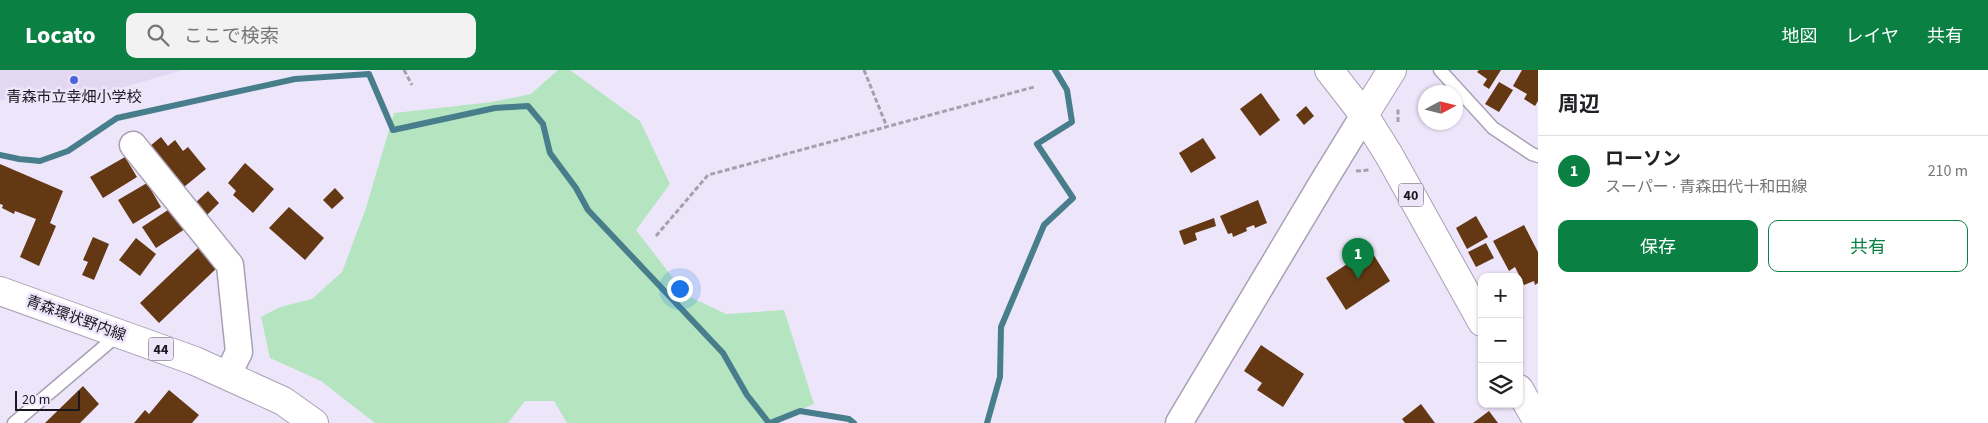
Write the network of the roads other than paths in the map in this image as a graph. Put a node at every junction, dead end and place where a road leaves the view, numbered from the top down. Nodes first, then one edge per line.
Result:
1 (1329, 70) edge
2 (1392, 70) edge
3 (1440, 70) edge
4 (1364, 115) junction
5 (133, 145) dead end
6 (1536, 151) edge
7 (0, 291) edge
8 (1480, 318) edge
9 (119, 334) junction
10 (227, 376) junction
11 (1523, 396) edge
12 (1538, 422) edge
13 (14, 423) edge
14 (314, 423) edge
15 (1179, 423) edge

1 - 4 main road
2 - 4 main road
3 - 6 lane
4 - 8 main road, 40
4 - 15 street
5 - 10 street
7 - 9 main road, 青森環状野内線 / 44
9 - 10 main road, 青森環状野内線 / 44
9 - 13 lane
10 - 14 main road, 青森環状野内線 / 44
11 - 12 main road

